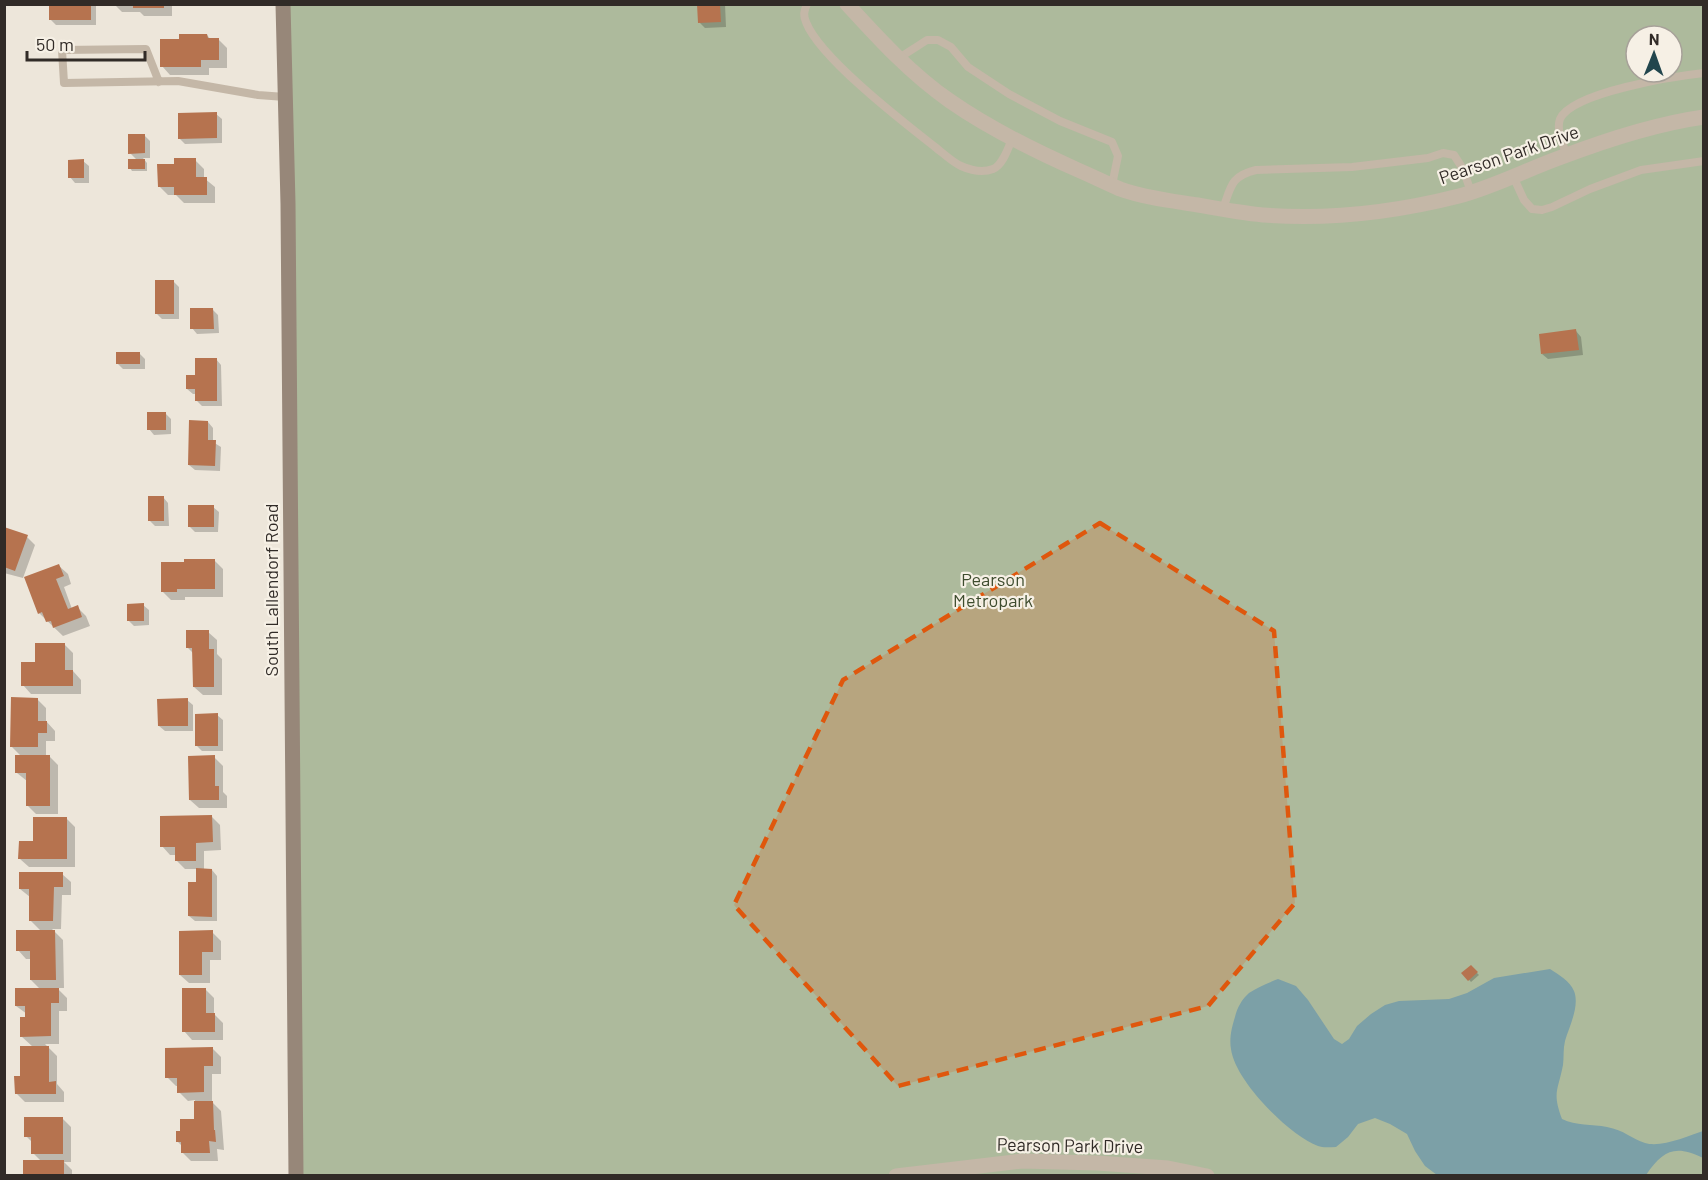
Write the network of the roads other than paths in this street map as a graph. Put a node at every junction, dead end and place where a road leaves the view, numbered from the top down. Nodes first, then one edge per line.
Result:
1 (283, 4) edge
2 (807, 4) edge
3 (847, 4) edge
4 (899, 58) junction
5 (1704, 73) edge
6 (159, 82) junction
7 (285, 97) junction
8 (1704, 117) edge
9 (1012, 139) junction
10 (1567, 155) junction
11 (1704, 161) edge
12 (1513, 177) junction
13 (1112, 185) junction
14 (1471, 192) junction
15 (1223, 209) junction
16 (296, 1176) edge
17 (896, 1176) edge
18 (1207, 1176) edge

1 - 7 street, South Lallendorf Road
2 - 9 lane
3 - 4 street, Pearson Park Drive
4 - 9 street, Pearson Park Drive
4 - 13 lane
5 - 10 lane
6 - 6 lane
6 - 7 lane
7 - 16 street, South Lallendorf Road
8 - 10 street, Pearson Park Drive
9 - 13 street, Pearson Park Drive
10 - 12 street, Pearson Park Drive
11 - 12 lane
12 - 14 street, Pearson Park Drive
13 - 15 street, Pearson Park Drive
14 - 15 street, Pearson Park Drive
14 - 15 lane
17 - 18 street, Pearson Park Drive

